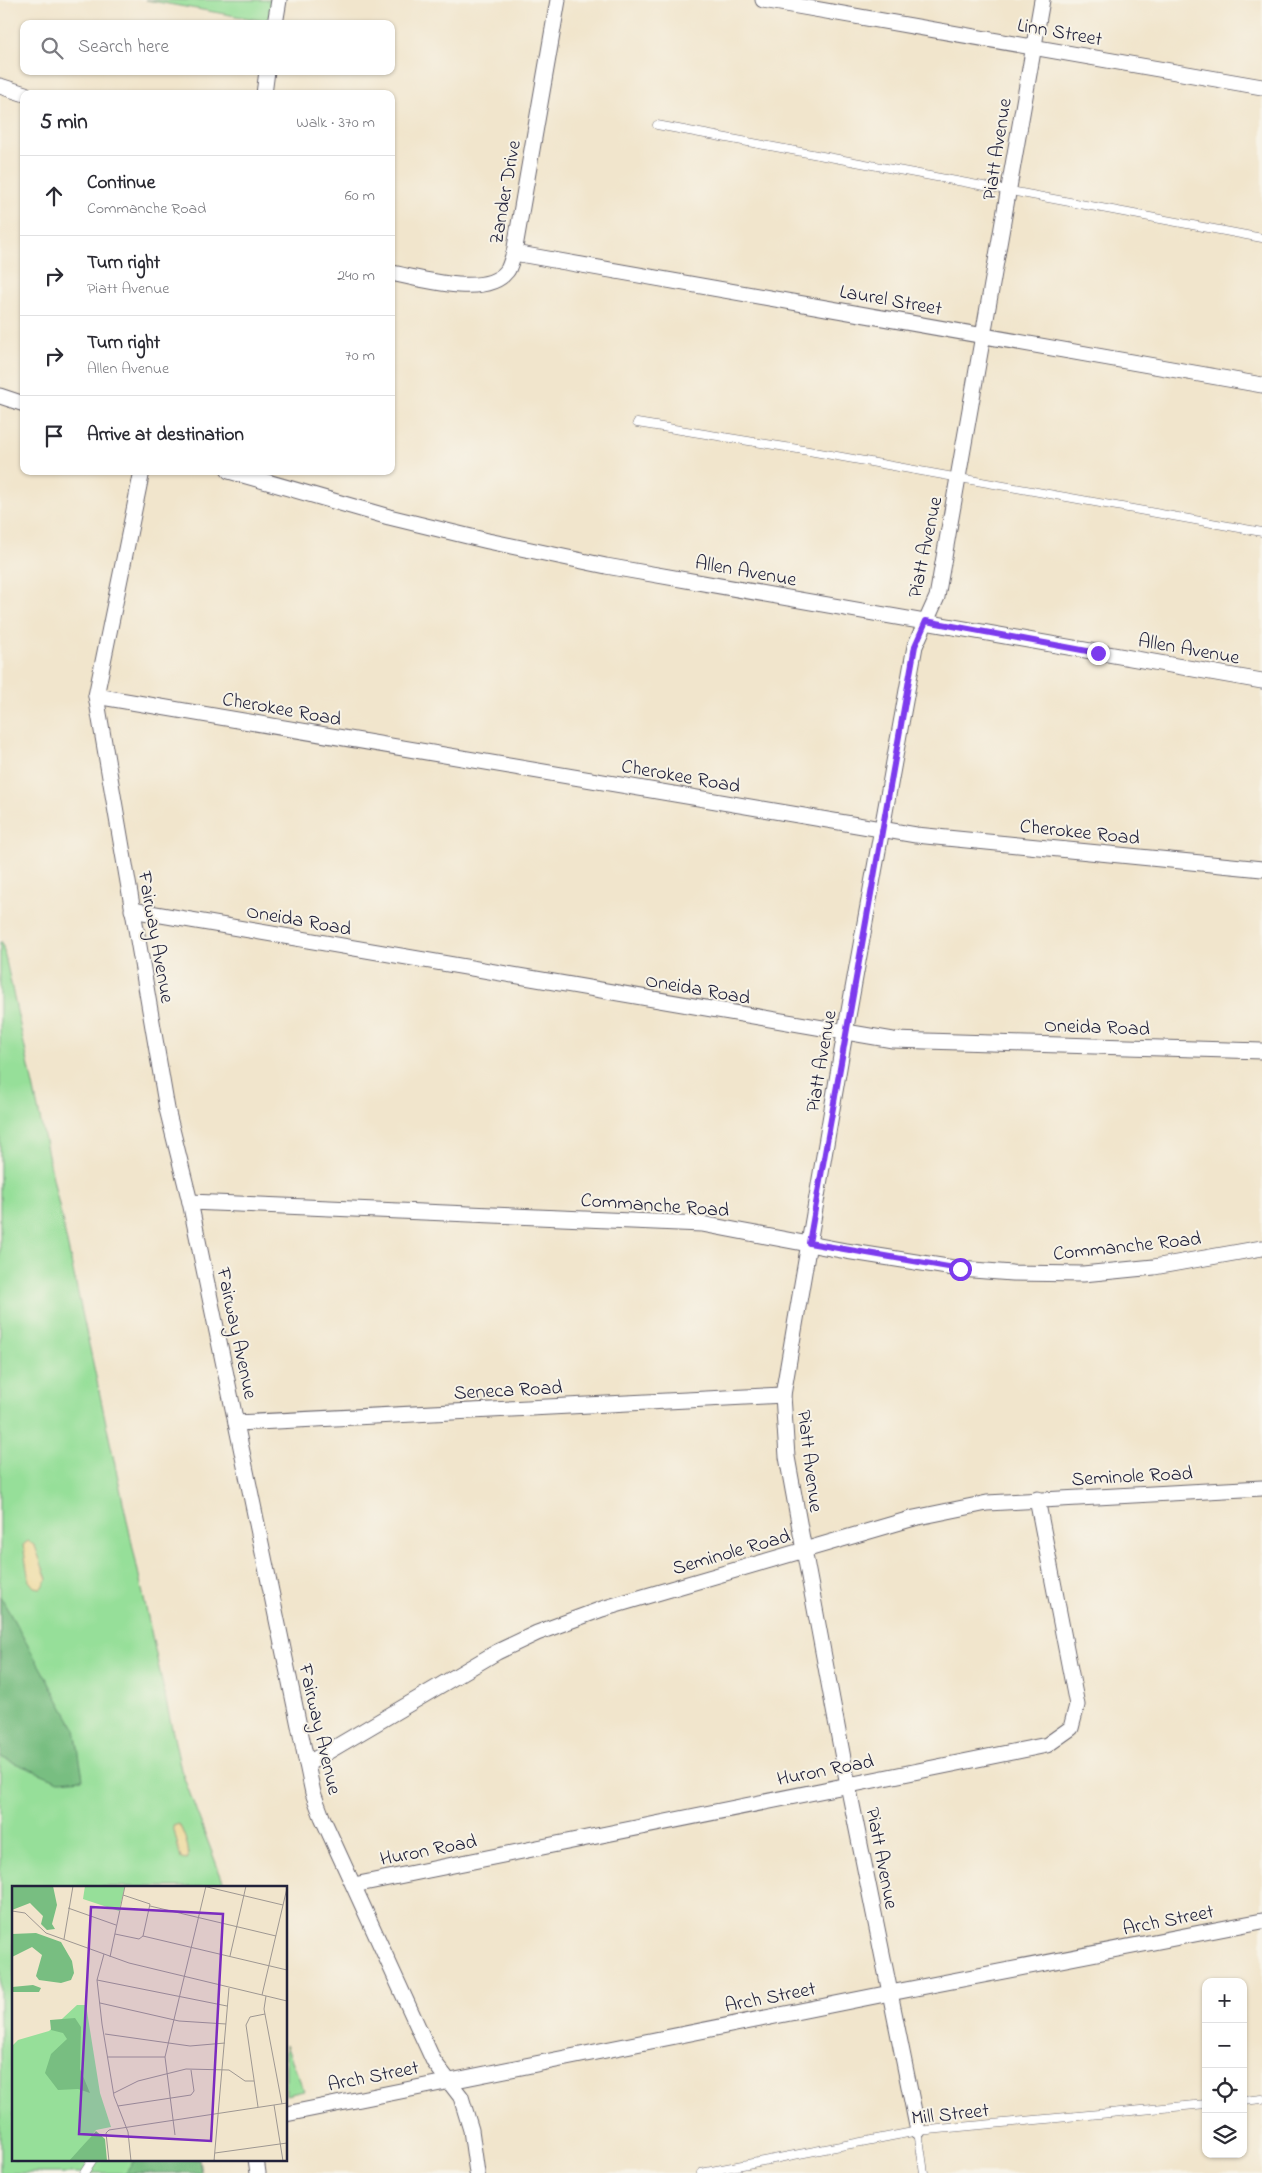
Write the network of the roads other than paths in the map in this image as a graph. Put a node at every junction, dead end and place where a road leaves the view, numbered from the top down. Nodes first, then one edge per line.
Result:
1 (279, 0) edge
2 (558, 0) edge
3 (763, 0) edge
4 (1042, 0) edge
5 (276, 20) edge
6 (1033, 47) junction
7 (266, 75) edge
8 (0, 86) edge
9 (1262, 87) edge
10 (265, 90) edge
11 (20, 92) edge
12 (657, 125) dead end
13 (1009, 192) junction
14 (1262, 238) edge
15 (514, 253) junction
16 (395, 273) edge
17 (984, 335) junction
18 (1262, 385) edge
19 (0, 396) edge
20 (20, 403) edge
21 (638, 423) dead end
22 (141, 475) edge
23 (243, 475) edge
24 (958, 478) junction
25 (1262, 532) edge
26 (926, 621) junction
27 (1262, 681) edge
28 (96, 696) junction
29 (882, 830) junction
30 (1262, 869) edge
31 (132, 910) junction
32 (845, 1033) junction
33 (1262, 1051) edge
34 (190, 1202) junction
35 (809, 1243) junction
36 (1262, 1248) edge
37 (783, 1395) junction
38 (236, 1423) junction
39 (1262, 1488) edge
40 (1037, 1499) junction
41 (804, 1550) junction
42 (307, 1764) junction
43 (848, 1785) junction
44 (354, 1885) junction
45 (1262, 1921) edge
46 (890, 1993) junction
47 (448, 2081) junction
48 (1262, 2099) edge
49 (1247, 2101) edge
50 (1202, 2104) edge
51 (288, 2114) edge
52 (918, 2131) junction
53 (91, 2160) edge
54 (256, 2160) edge
55 (84, 2173) edge
56 (258, 2173) edge
57 (477, 2173) edge
58 (701, 2173) edge
59 (924, 2173) edge

1 - 5 street
2 - 15 street, Zander Drive
3 - 6 street, Linn Street
4 - 6 street, Piatt Avenue
6 - 9 street, Linn Street
6 - 13 street, Piatt Avenue
7 - 10 street
8 - 11 street
12 - 13 lane
13 - 14 lane
13 - 17 street, Piatt Avenue
15 - 16 street, Zander Drive
15 - 17 street, Laurel Street
17 - 18 street, Laurel Street
17 - 24 street, Piatt Avenue
19 - 20 street
21 - 24 lane
22 - 28 street, Fairway Avenue
23 - 26 street, Allen Avenue
24 - 25 lane
24 - 26 street, Piatt Avenue
26 - 27 street, Allen Avenue
26 - 29 street, Piatt Avenue
28 - 29 street, Cherokee Road
28 - 31 street, Fairway Avenue
29 - 30 street, Cherokee Road
29 - 32 street, Piatt Avenue
31 - 32 street, Oneida Road
31 - 34 street, Fairway Avenue
32 - 33 street, Oneida Road
32 - 35 street, Piatt Avenue
34 - 35 street, Commanche Road
34 - 38 street, Fairway Avenue
35 - 36 street, Commanche Road
35 - 37 street, Piatt Avenue
37 - 38 street, Seneca Road
37 - 41 street, Piatt Avenue
38 - 42 street, Fairway Avenue
39 - 40 street, Seminole Road
40 - 41 street, Seminole Road
40 - 43 street, Huron Road
41 - 42 street, Seminole Road
41 - 43 street, Piatt Avenue
42 - 44 street, Fairway Avenue
43 - 44 street, Huron Road
43 - 46 street, Piatt Avenue
44 - 47 street, Fairway Avenue
45 - 46 street, Arch Street
46 - 47 street, Arch Street
46 - 52 street, Piatt Avenue
47 - 51 street, Arch Street
47 - 57 street, Fairway Avenue
48 - 49 lane
50 - 52 lane, Mill Street
52 - 58 lane, Mill Street
52 - 59 lane
53 - 55 lane
54 - 56 street

